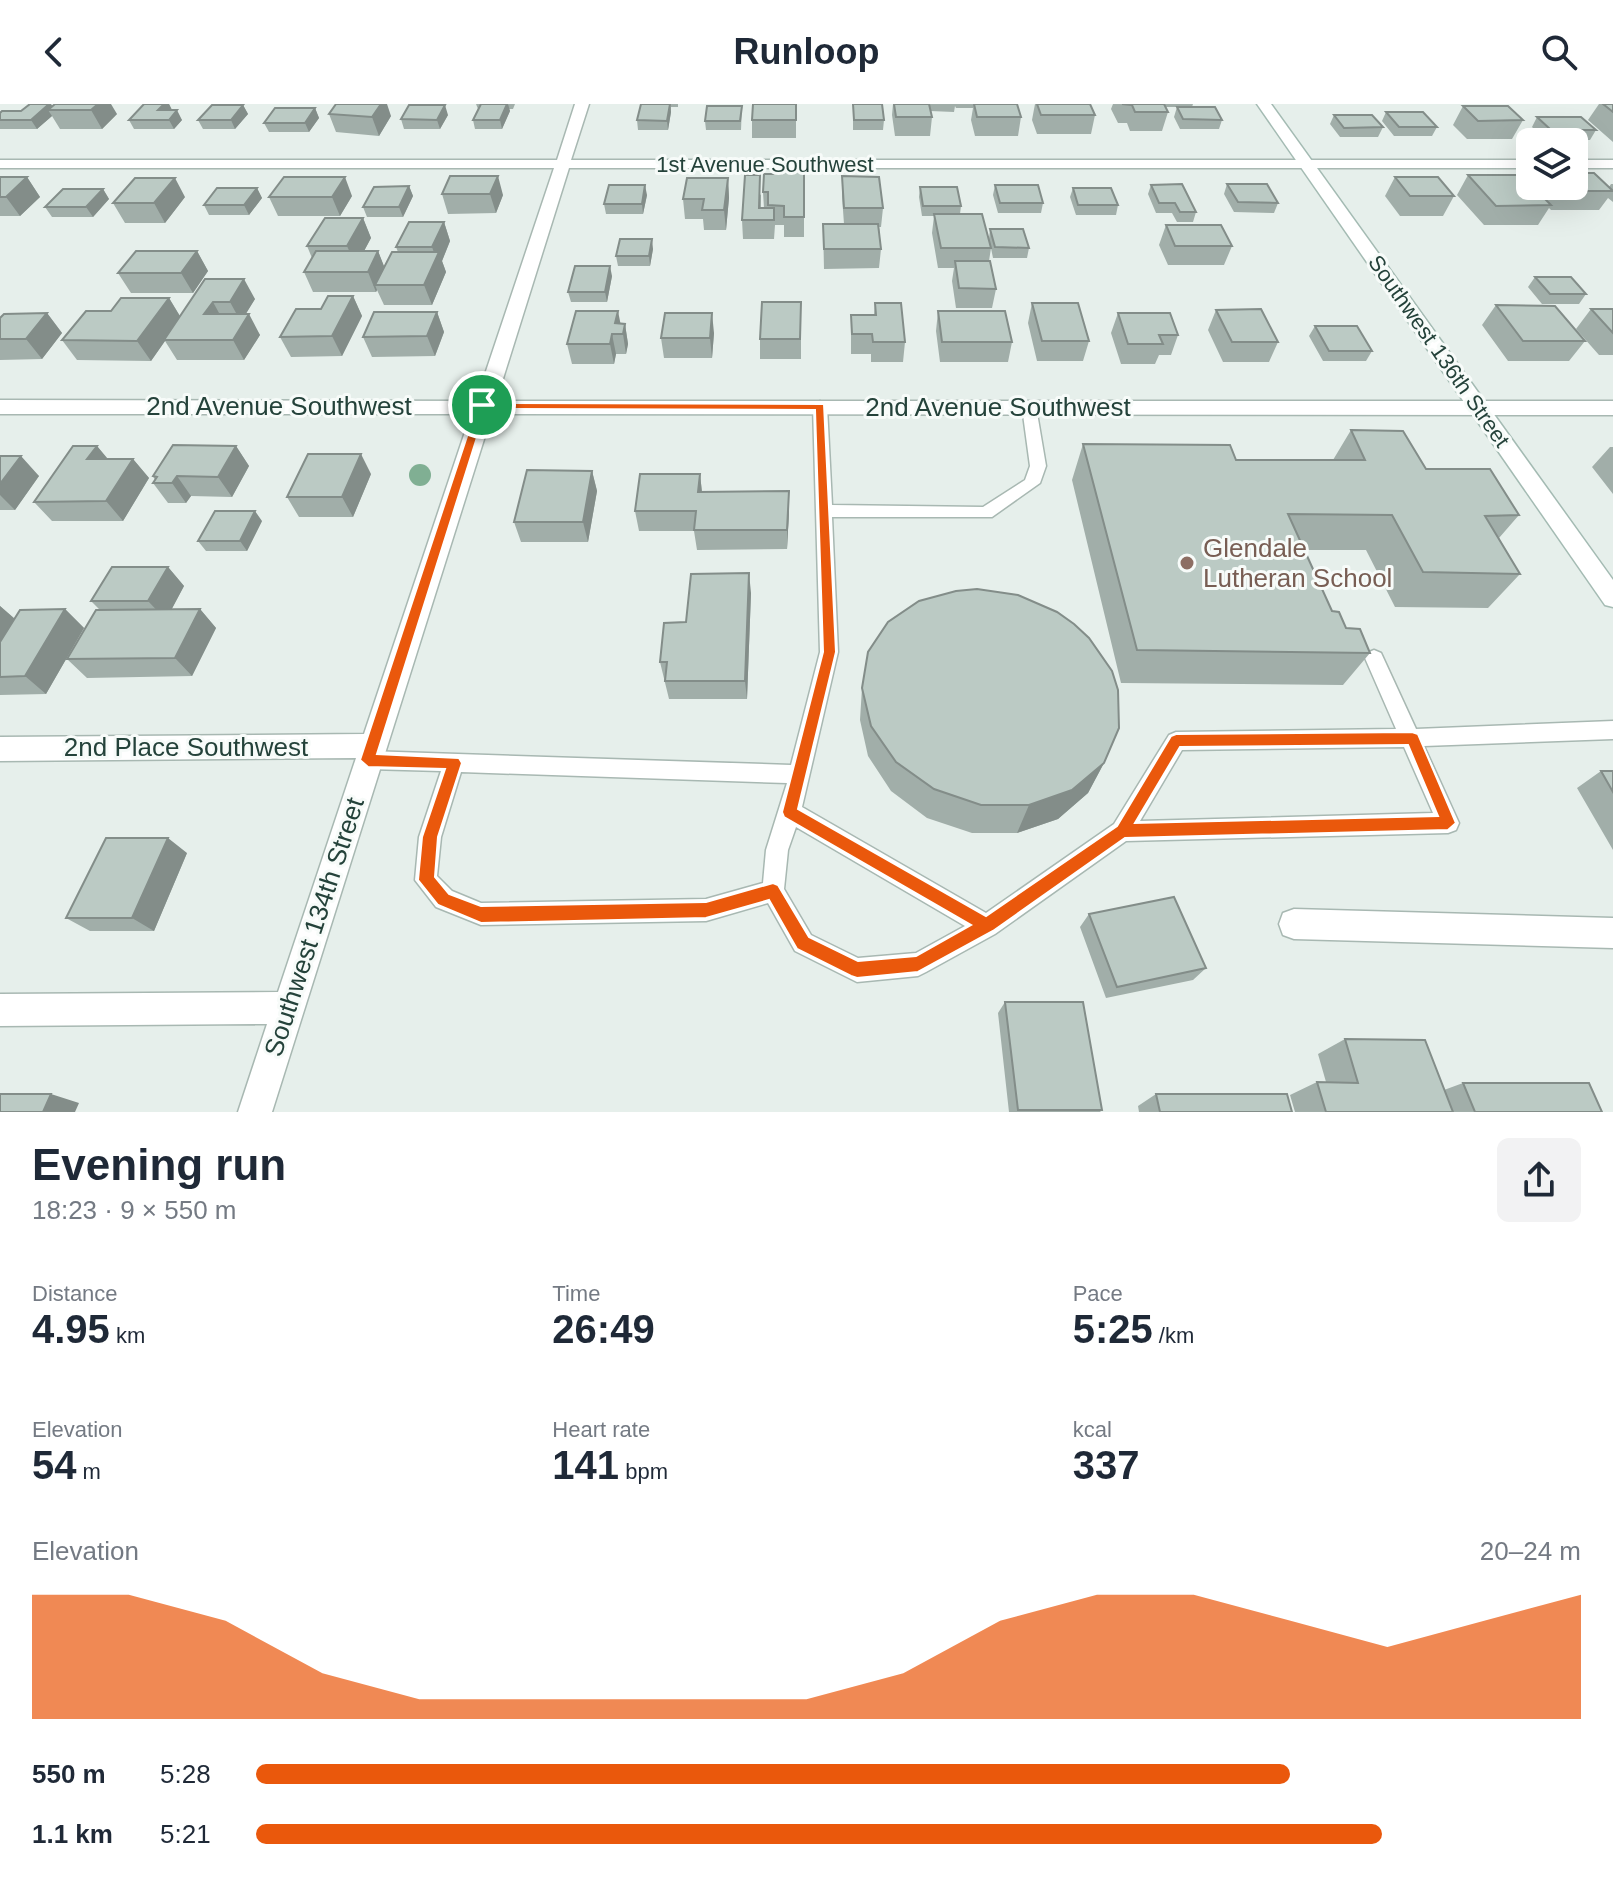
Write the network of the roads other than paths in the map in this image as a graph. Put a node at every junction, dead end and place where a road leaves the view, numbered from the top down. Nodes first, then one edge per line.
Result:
1 (582, 104) edge
2 (1264, 104) edge
3 (1306, 163) junction
4 (0, 164) edge
5 (562, 164) junction
6 (1516, 164) edge
7 (1588, 164) edge
8 (1613, 164) edge
9 (482, 405) junction
10 (820, 406) junction
11 (0, 407) edge
12 (1029, 407) junction
13 (1479, 408) junction
14 (1613, 408) edge
15 (824, 511) junction
16 (1613, 598) edge
17 (1374, 658) dead end
18 (1613, 730) edge
19 (1412, 738) junction
20 (0, 749) edge
21 (370, 753) junction
22 (454, 763) junction
23 (799, 774) junction
24 (790, 812) junction
25 (1122, 831) junction
26 (773, 891) junction
27 (1294, 924) dead end
28 (987, 926) junction
29 (1613, 933) edge
30 (288, 1008) junction
31 (0, 1010) edge
32 (255, 1112) edge

1 - 5 street, Southwest 134th Street
2 - 3 street, Southwest 136th Street
3 - 5 street, 1st Avenue Southwest
3 - 6 street, 1st Avenue Southwest
3 - 13 street, Southwest 136th Street
4 - 5 street, 1st Avenue Southwest
5 - 9 street, Southwest 134th Street
7 - 8 street
9 - 10 street, 2nd Avenue Southwest
9 - 11 street, 2nd Avenue Southwest
9 - 21 street, Southwest 134th Street
10 - 12 street, 2nd Avenue Southwest
10 - 15 lane
12 - 13 street, 2nd Avenue Southwest
12 - 15 lane
13 - 14 street, 2nd Avenue Southwest
13 - 16 street, Southwest 136th Street
15 - 23 lane
17 - 19 lane
18 - 19 lane
19 - 25 lane
19 - 25 lane
20 - 21 street, 2nd Place Southwest
21 - 22 lane
21 - 30 street, Southwest 134th Street
22 - 23 lane
22 - 26 lane
23 - 24 lane
24 - 26 lane
24 - 28 lane
25 - 28 lane
26 - 28 lane
27 - 29 street
30 - 31 street
30 - 32 street, Southwest 134th Street

